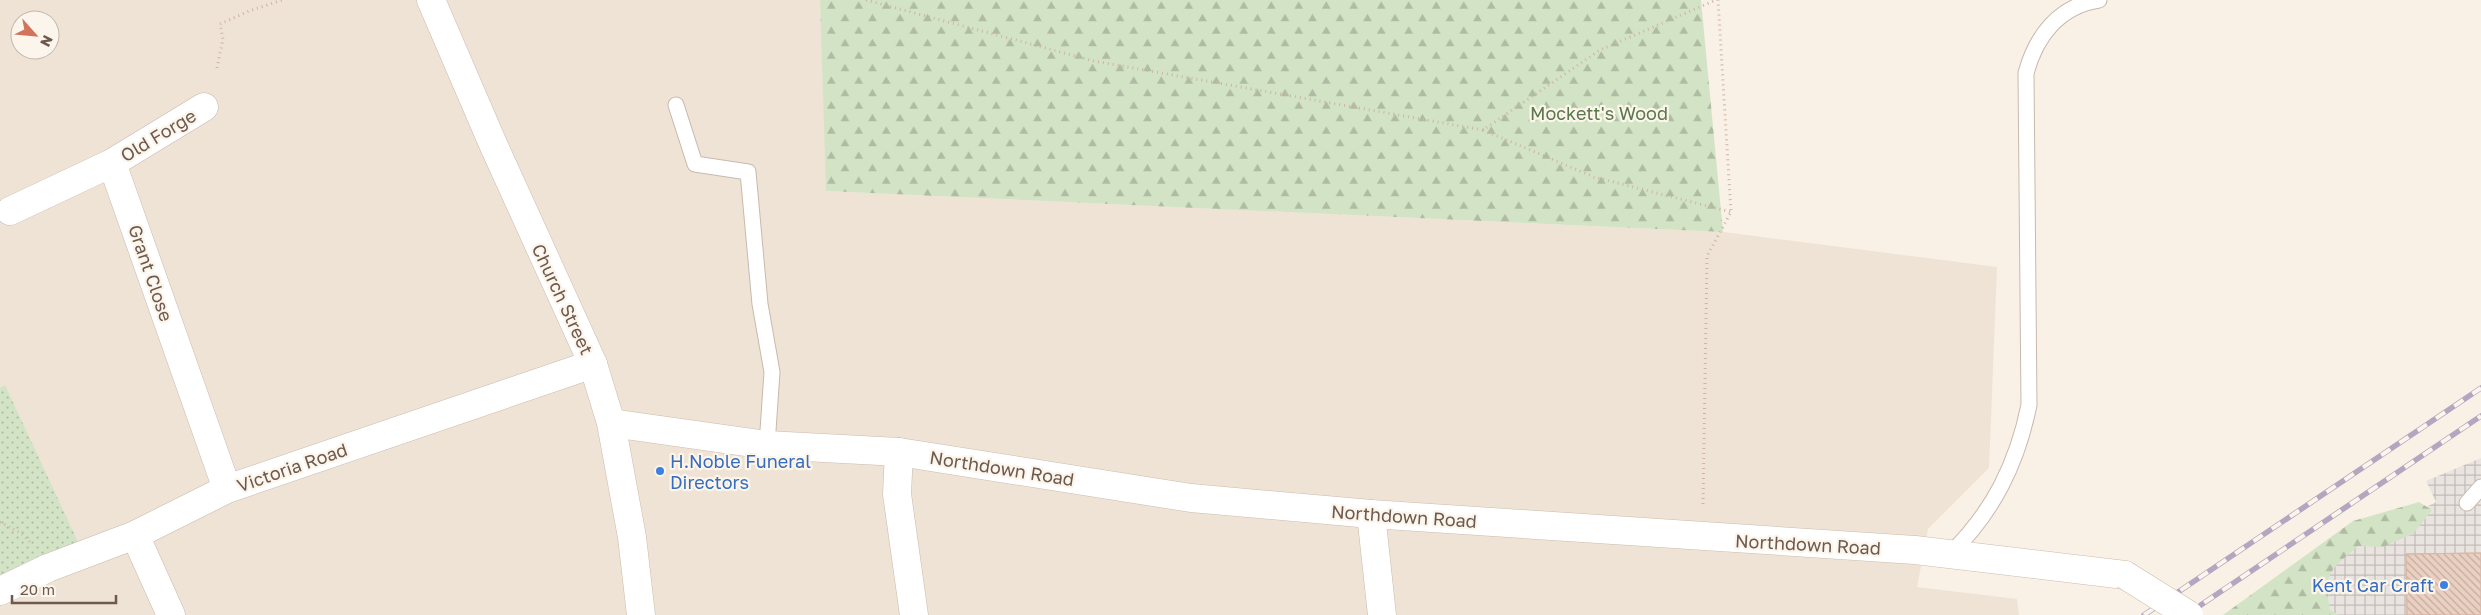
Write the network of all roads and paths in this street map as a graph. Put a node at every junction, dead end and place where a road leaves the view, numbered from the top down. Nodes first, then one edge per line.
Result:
1 (282, 0) edge
2 (431, 0) edge
3 (866, 0) edge
4 (1717, 0) edge
5 (2099, 0) edge
6 (217, 68) dead end
7 (676, 105) dead end
8 (204, 107) dead end
9 (1483, 130) junction
10 (112, 163) junction
11 (10, 211) dead end
12 (1731, 212) junction
13 (593, 364) junction
14 (611, 423) junction
15 (767, 445) junction
16 (899, 452) junction
17 (2481, 487) edge
18 (227, 489) junction
19 (2467, 503) dead end
20 (1371, 514) junction
21 (135, 535) junction
22 (1702, 537) junction
23 (1950, 554) junction
24 (0, 591) edge
25 (171, 615) edge
26 (642, 615) edge
27 (914, 615) edge
28 (1382, 615) edge
29 (2190, 615) edge

1 - 6 path
2 - 13 street, Church Street
3 - 9 path
4 - 9 path
4 - 12 path
5 - 23 lane
7 - 15 lane
8 - 10 street, Old Forge
9 - 12 path
10 - 11 street
10 - 18 street, Grant Close
12 - 22 path
13 - 14 street, Church Street
13 - 18 street, Victoria Road
14 - 15 street, Northdown Road
14 - 26 street, Church Street
15 - 16 street, Northdown Road
16 - 20 street, Northdown Road
16 - 27 street
17 - 19 lane
18 - 21 street, Victoria Road
20 - 22 street, Northdown Road
20 - 28 street
21 - 24 street, Victoria Road
21 - 25 street
22 - 23 street, Northdown Road
23 - 29 street, Northdown Road, bridge

